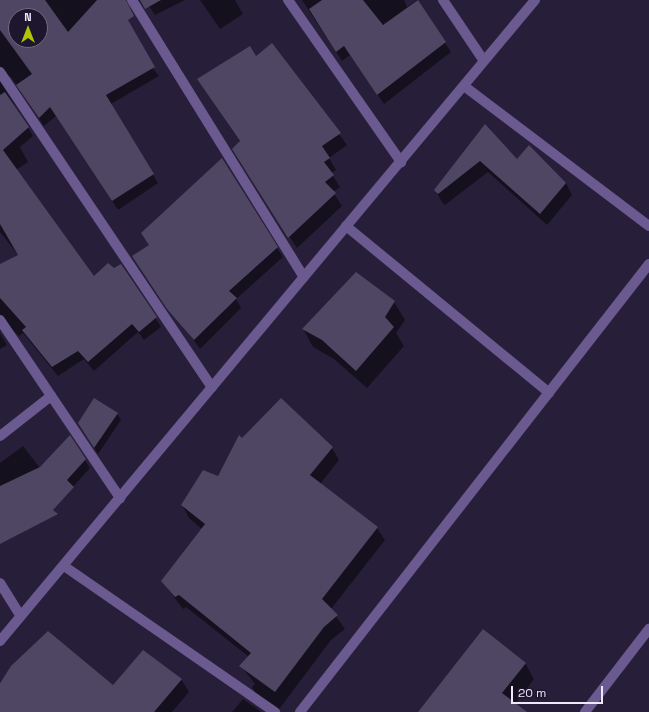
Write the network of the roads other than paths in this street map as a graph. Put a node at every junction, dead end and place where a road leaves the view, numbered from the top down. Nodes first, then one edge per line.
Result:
1 (132, 0) edge
2 (288, 0) edge
3 (443, 0) edge
4 (535, 0) edge
5 (484, 61) junction
6 (0, 72) edge
7 (464, 86) junction
8 (401, 162) junction
9 (346, 226) junction
10 (649, 226) edge
11 (649, 264) edge
12 (304, 277) junction
13 (0, 320) edge
14 (212, 387) junction
15 (549, 393) junction
16 (52, 396) junction
17 (0, 436) edge
18 (120, 498) junction
19 (64, 566) junction
20 (0, 583) edge
21 (21, 616) junction
22 (649, 629) edge
23 (0, 641) edge
24 (275, 712) edge
25 (300, 712) edge
26 (585, 712) edge

1 - 12 street
2 - 8 street
3 - 5 street
4 - 5 street
5 - 7 street
6 - 14 street
7 - 8 street
7 - 10 street
8 - 9 street
9 - 12 street
9 - 15 street
11 - 15 street
12 - 14 street
13 - 16 street
14 - 18 street
15 - 25 street
16 - 17 street
16 - 18 street
18 - 19 street
19 - 21 street
19 - 24 street
20 - 21 street
21 - 23 street
22 - 26 street

